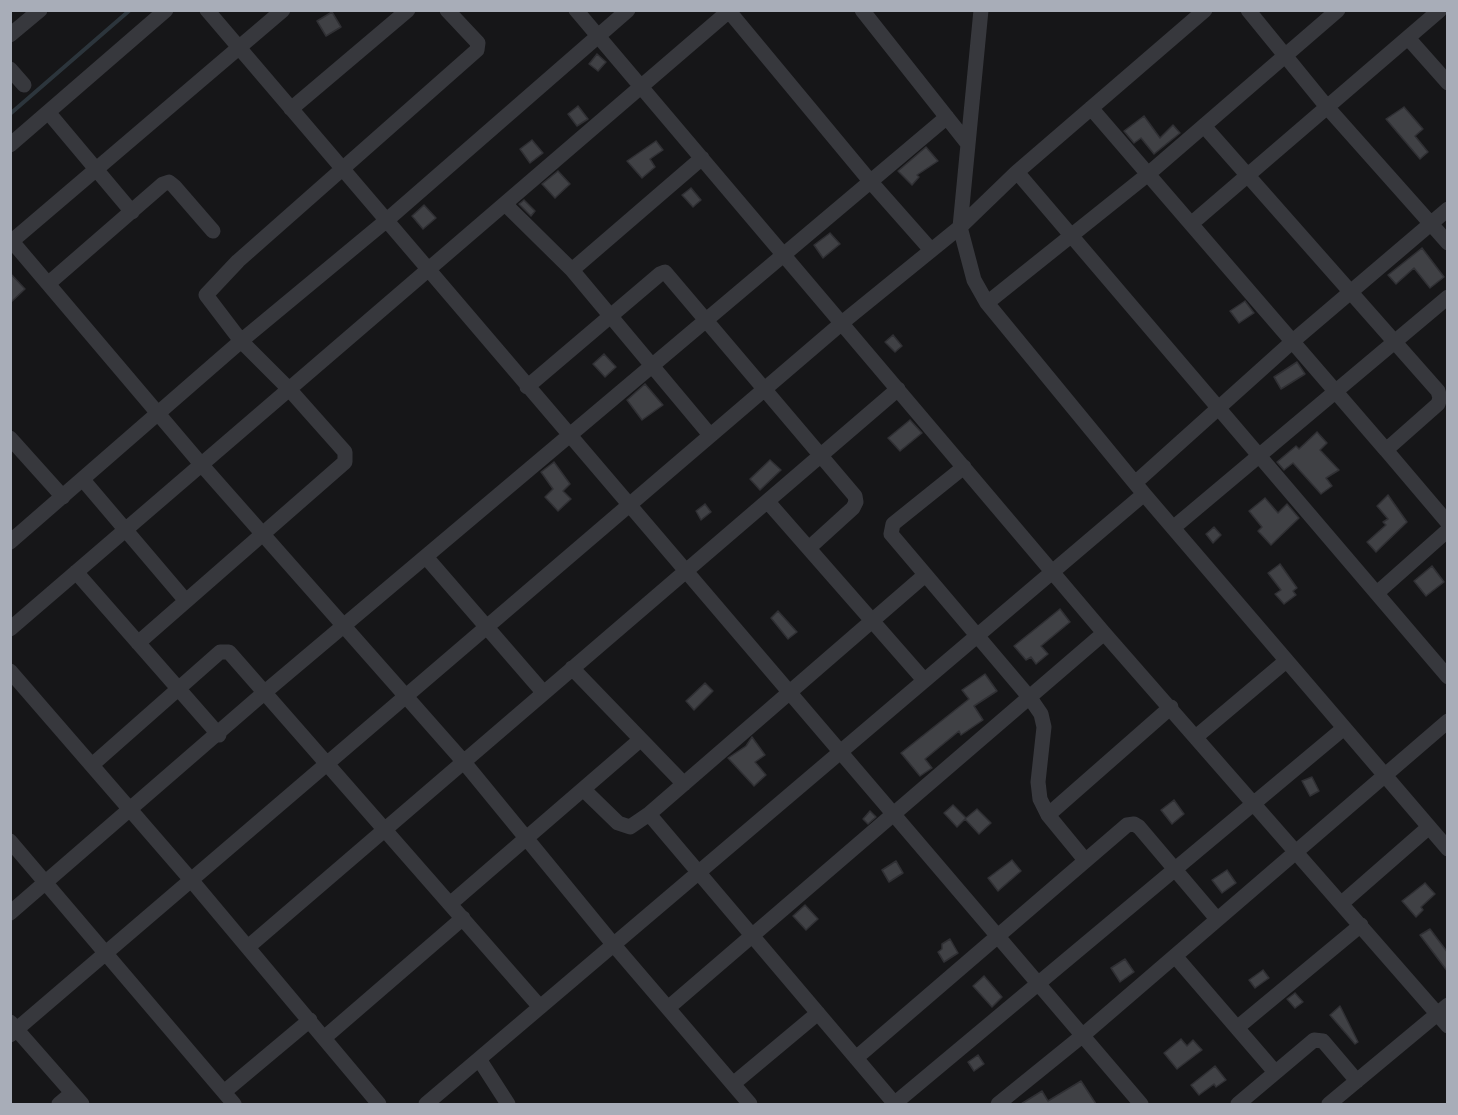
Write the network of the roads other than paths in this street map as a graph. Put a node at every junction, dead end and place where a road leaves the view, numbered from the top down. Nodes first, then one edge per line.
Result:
1 (40, 10) edge
2 (166, 10) edge
3 (207, 10) edge
4 (283, 10) edge
5 (408, 10) edge
6 (447, 10) edge
7 (576, 10) edge
8 (628, 10) edge
9 (862, 10) edge
10 (981, 10) edge
11 (1205, 10) edge
12 (1248, 10) edge
13 (1338, 10) edge
14 (1440, 10) edge
15 (729, 11) edge
16 (10, 36) edge
17 (598, 36) junction
18 (1408, 38) junction
19 (239, 48) junction
20 (1286, 55) junction
21 (10, 69) edge
22 (1448, 83) edge
23 (24, 85) dead end
24 (640, 86) junction
25 (1327, 107) junction
26 (1091, 108) junction
27 (291, 109) junction
28 (48, 112) junction
29 (947, 117) junction
30 (1204, 126) junction
31 (968, 144) junction
32 (10, 145) edge
33 (702, 158) junction
34 (343, 169) junction
35 (98, 170) junction
36 (1017, 172) junction
37 (1147, 175) junction
38 (1248, 177) junction
39 (870, 181) junction
40 (505, 204) junction
41 (1448, 209) edge
42 (132, 212) junction
43 (387, 220) junction
44 (1431, 223) junction
45 (1191, 224) junction
46 (960, 227) junction
47 (213, 231) dead end
48 (1072, 237) junction
49 (11, 240) edge
50 (1448, 243) edge
51 (931, 250) junction
52 (783, 253) junction
53 (428, 269) junction
54 (572, 270) junction
55 (49, 283) junction
56 (1351, 292) junction
57 (1448, 297) edge
58 (987, 303) junction
59 (610, 316) junction
60 (705, 320) junction
61 (843, 322) junction
62 (241, 341) junction
63 (1293, 341) junction
64 (1394, 342) junction
65 (650, 364) junction
66 (526, 387) junction
67 (289, 389) junction
68 (764, 389) junction
69 (898, 389) junction
70 (1336, 391) junction
71 (1219, 410) junction
72 (159, 414) junction
73 (568, 435) junction
74 (710, 435) junction
75 (10, 438) edge
76 (1386, 450) junction
77 (821, 456) junction
78 (1257, 456) junction
79 (200, 463) junction
80 (964, 467) junction
81 (84, 481) junction
82 (1140, 488) junction
83 (63, 497) junction
84 (768, 502) junction
85 (629, 505) junction
86 (1448, 523) edge
87 (1173, 528) junction
88 (124, 530) junction
89 (1448, 530) edge
90 (263, 534) junction
91 (10, 542) edge
92 (809, 548) junction
93 (426, 557) junction
94 (1053, 571) junction
95 (76, 572) junction
96 (685, 572) junction
97 (925, 574) junction
98 (1377, 593) junction
99 (186, 601) junction
100 (872, 621) junction
101 (345, 625) junction
102 (487, 627) junction
103 (10, 629) edge
104 (1104, 633) junction
105 (977, 635) junction
106 (138, 643) junction
107 (1286, 661) junction
108 (572, 668) junction
109 (10, 671) edge
110 (1448, 677) edge
111 (924, 680) junction
112 (177, 688) junction
113 (265, 692) junction
114 (543, 692) junction
115 (790, 693) junction
116 (407, 696) junction
117 (1030, 698) junction
118 (1171, 707) junction
119 (1448, 721) edge
120 (1344, 728) junction
121 (219, 735) junction
122 (1197, 736) junction
123 (640, 740) junction
124 (840, 752) junction
125 (463, 761) junction
126 (328, 764) junction
127 (92, 765) junction
128 (1384, 775) junction
129 (684, 784) junction
130 (584, 790) junction
131 (1254, 802) junction
132 (131, 809) junction
133 (649, 814) junction
134 (894, 815) junction
135 (1048, 815) junction
136 (1429, 827) junction
137 (384, 828) junction
138 (527, 839) junction
139 (10, 841) edge
140 (1448, 849) edge
141 (1297, 850) junction
142 (1085, 860) junction
143 (1174, 869) junction
144 (698, 872) junction
145 (192, 880) junction
146 (46, 883) junction
147 (1342, 903) junction
148 (450, 904) junction
149 (10, 913) edge
150 (462, 918) junction
151 (1217, 919) junction
152 (1361, 925) junction
153 (753, 936) junction
154 (997, 936) junction
155 (613, 944) junction
156 (248, 947) junction
157 (106, 954) junction
158 (1175, 956) junction
159 (1038, 984) junction
160 (540, 1007) junction
161 (668, 1008) junction
162 (1442, 1009) edge
163 (818, 1013) junction
164 (310, 1020) junction
165 (1448, 1026) edge
166 (1238, 1027) junction
167 (13, 1029) edge
168 (1082, 1036) junction
169 (324, 1038) junction
170 (856, 1058) junction
171 (479, 1059) junction
172 (1275, 1072) junction
173 (1357, 1081) junction
174 (733, 1084) junction
175 (224, 1092) junction
176 (77, 1099) edge
177 (59, 1104) edge
178 (234, 1104) edge
179 (379, 1104) edge
180 (426, 1104) edge
181 (508, 1104) edge
182 (750, 1104) edge
183 (895, 1104) edge
184 (998, 1104) edge
185 (1141, 1104) edge
186 (1238, 1104) edge
187 (1329, 1104) edge

1 - 16 street
2 - 28 street
3 - 19 street
4 - 19 street
5 - 27 street
6 - 34 street
7 - 17 street
8 - 17 street
9 - 29 street
10 - 31 street
11 - 26 street
12 - 20 street
13 - 20 street
14 - 18 street
15 - 24 street
15 - 39 street
17 - 24 street
17 - 43 street
18 - 22 street
18 - 25 street
19 - 27 street
19 - 35 street
20 - 25 street
20 - 30 street
21 - 23 street
24 - 33 street
24 - 40 street
25 - 38 street
25 - 44 street
26 - 36 street
26 - 37 street
27 - 34 street
28 - 32 street
28 - 35 street
29 - 31 street
29 - 39 street
30 - 37 street
30 - 38 street
31 - 46 street
33 - 52 street
33 - 54 street
34 - 43 street
34 - 62 street
35 - 42 street
35 - 49 street
36 - 46 street
36 - 48 street
37 - 45 street
37 - 48 street
38 - 45 street
38 - 56 street
39 - 51 street
39 - 52 street
40 - 53 street
40 - 54 street
41 - 44 street
42 - 47 street
42 - 55 street
43 - 53 street
43 - 62 street
44 - 50 street
44 - 56 street
45 - 63 street
46 - 51 street
46 - 58 street
48 - 58 street
48 - 71 street
49 - 55 street
51 - 61 street
52 - 60 street
52 - 61 street
53 - 66 street
53 - 67 street
54 - 59 street
55 - 72 street
56 - 63 street
56 - 64 street
57 - 64 street
58 - 82 street
59 - 60 street
59 - 65 street
59 - 66 street
60 - 65 street
60 - 68 street
61 - 68 street
61 - 69 street
62 - 67 street
62 - 72 street
63 - 70 street
63 - 71 street
64 - 70 street
64 - 76 street
65 - 73 street
65 - 74 street
66 - 73 street
67 - 79 street
67 - 90 street
68 - 74 street
68 - 77 street
69 - 77 street
69 - 80 street
70 - 76 street
70 - 78 street
71 - 78 street
71 - 82 street
72 - 79 street
72 - 81 street
73 - 85 street
73 - 93 street
74 - 85 street
75 - 83 street
76 - 86 street
77 - 84 street
77 - 92 street
78 - 87 street
78 - 98 street
79 - 88 street
79 - 90 street
80 - 94 street
80 - 97 street
81 - 83 street
81 - 88 street
82 - 87 street
82 - 94 street
83 - 91 street
84 - 92 street
84 - 96 street
85 - 96 street
85 - 102 street
87 - 107 street
88 - 95 street
88 - 99 street
89 - 98 street
90 - 99 street
90 - 101 street
92 - 100 street
93 - 101 street
93 - 102 street
94 - 104 street
94 - 105 street
95 - 103 street
95 - 106 street
96 - 108 street
96 - 115 street
97 - 100 street
97 - 105 street
98 - 110 street
99 - 106 street
100 - 111 street
100 - 115 street
101 - 113 street
101 - 116 street
102 - 114 street
102 - 116 street
104 - 117 street
104 - 118 street
105 - 111 street
105 - 117 street
106 - 112 street
107 - 120 street
107 - 122 street
108 - 114 street
108 - 123 street
109 - 127 street
111 - 124 street
112 - 113 street
112 - 121 street
112 - 127 street
113 - 121 street
113 - 126 street
114 - 125 street
115 - 124 street
115 - 129 street
116 - 125 street
116 - 126 street
117 - 134 street
117 - 135 street
118 - 122 street
118 - 135 street
119 - 128 street
120 - 128 street
120 - 131 street
121 - 132 street
122 - 131 street
123 - 129 street
123 - 130 street
124 - 134 street
124 - 144 street
125 - 137 street
125 - 138 street
126 - 137 street
126 - 145 street
127 - 132 street
128 - 136 street
128 - 141 street
129 - 133 street
130 - 133 street
130 - 138 street
131 - 141 street
131 - 143 street
132 - 145 street
132 - 146 street
133 - 144 street
134 - 153 street
134 - 154 street
135 - 142 street
136 - 140 street
136 - 147 street
137 - 148 street
137 - 156 street
138 - 148 street
138 - 155 street
139 - 146 street
141 - 147 street
141 - 151 street
142 - 143 street
142 - 154 street
143 - 151 street
143 - 159 street
144 - 153 street
144 - 155 street
145 - 156 street
145 - 157 street
146 - 149 street
146 - 157 street
147 - 152 street
148 - 150 street
150 - 160 street
150 - 169 street
151 - 158 street
152 - 162 street
152 - 166 street
153 - 161 street
153 - 163 street
154 - 159 street
154 - 170 street
155 - 160 street
155 - 161 street
156 - 164 street
157 - 167 street
157 - 175 street
158 - 166 street
158 - 168 street
159 - 168 street
159 - 183 street
160 - 171 street
161 - 174 street
162 - 165 street
162 - 173 street
163 - 170 street
163 - 174 street
164 - 169 street
164 - 175 street
166 - 172 street
167 - 176 street
168 - 184 street
168 - 185 street
169 - 179 street
170 - 183 street
171 - 180 street
171 - 181 street
172 - 173 street
172 - 186 street
173 - 187 street
174 - 182 street
175 - 178 street
176 - 177 street

